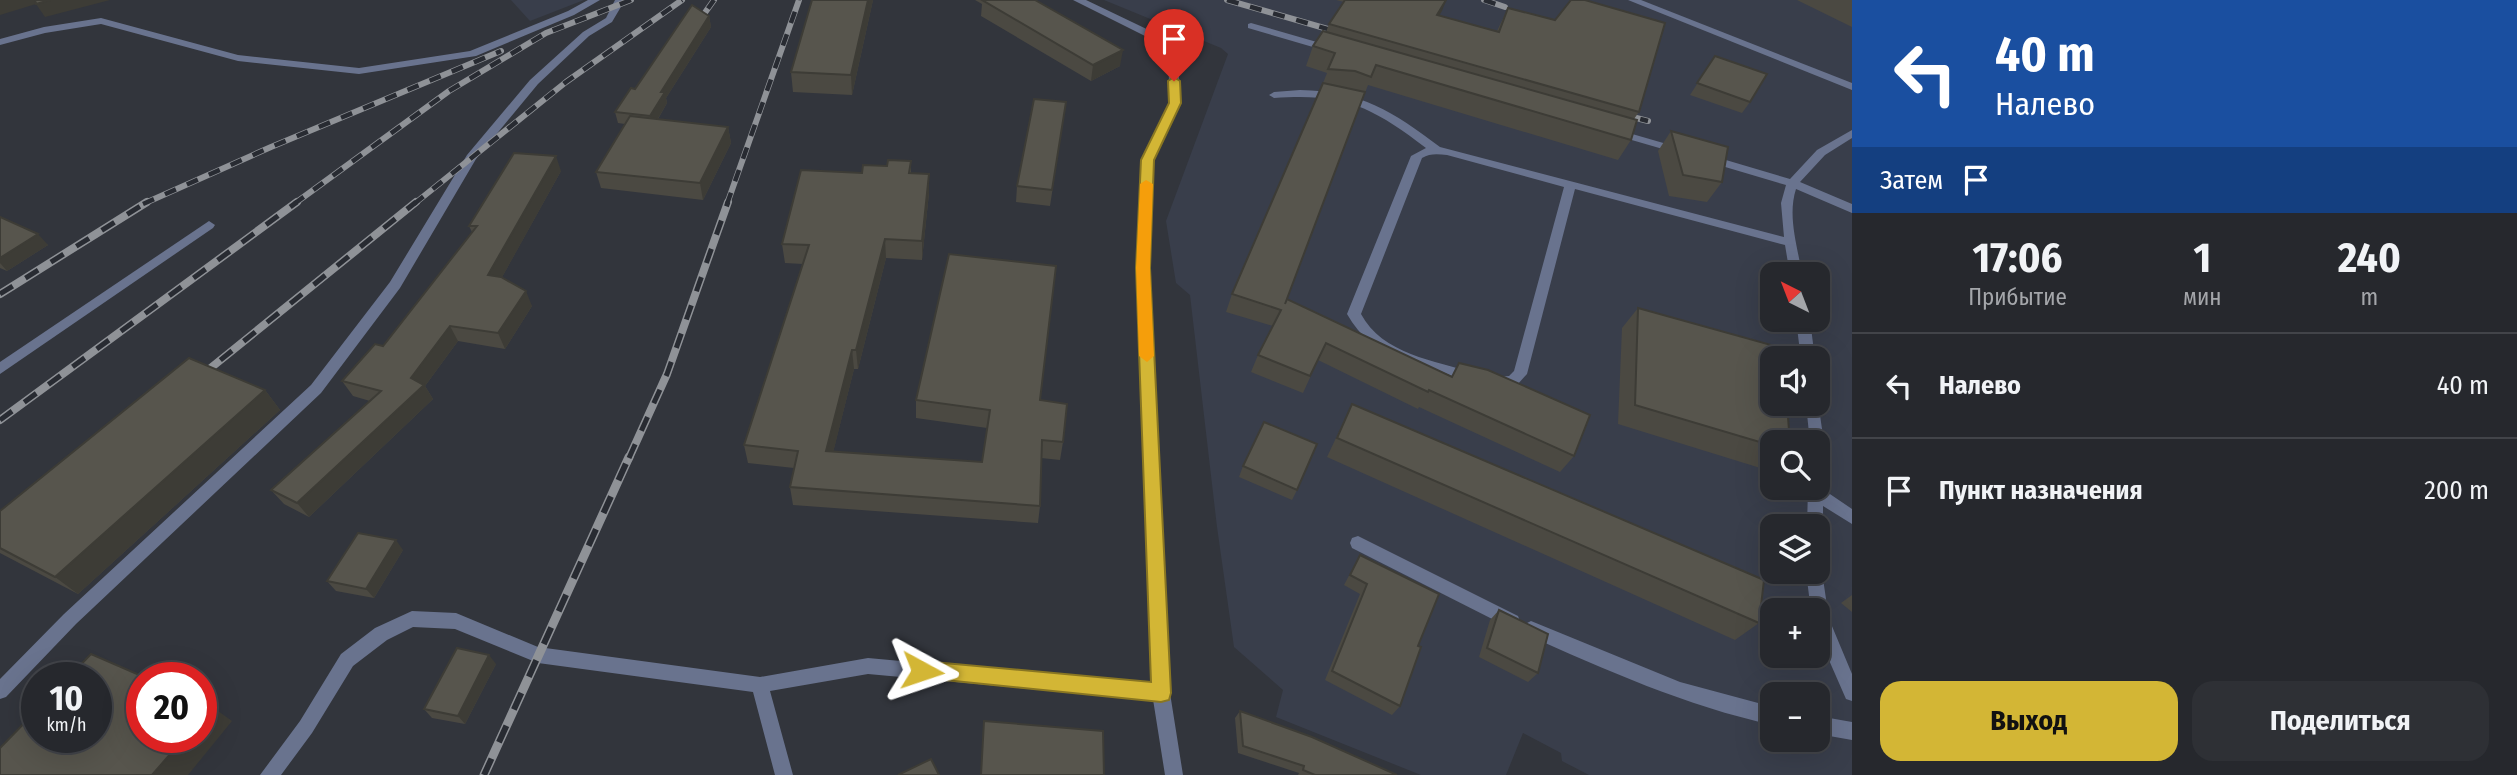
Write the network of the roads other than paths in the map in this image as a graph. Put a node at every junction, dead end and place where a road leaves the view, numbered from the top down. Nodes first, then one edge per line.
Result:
1 (595, 0) edge
2 (620, 0) edge
3 (1078, 0) edge
4 (1633, 0) edge
5 (1251, 26) dead end
6 (0, 42) edge
7 (1343, 53) edge
8 (1852, 87) edge
9 (1274, 95) dead end
10 (1607, 130) edge
11 (1852, 133) edge
12 (1436, 150) junction
13 (1686, 153) edge
14 (1700, 156) edge
15 (1792, 183) junction
16 (1571, 184) junction
17 (1852, 209) edge
18 (209, 225) dead end
19 (1792, 243) junction
20 (1794, 262) edge
21 (0, 369) edge
22 (1828, 500) edge
23 (1852, 517) edge
24 (1358, 543) dead end
25 (1814, 584) edge
26 (760, 685) junction
27 (0, 691) edge
28 (1852, 692) edge
29 (1161, 693) junction
30 (1760, 714) edge
31 (1830, 727) edge
32 (1852, 731) edge
33 (269, 775) edge
34 (785, 775) edge
35 (1174, 775) edge

1 - 6 street
2 - 27 street
3 - 29 street
4 - 8 street
5 - 7 street
9 - 12 street
10 - 13 street
11 - 15 street
12 - 16 street
12 - 16 street
14 - 15 street
15 - 17 street
15 - 19 street
16 - 19 street
18 - 21 street
19 - 20 street
22 - 23 street
24 - 30 street
25 - 28 street
26 - 29 street
26 - 33 street
26 - 34 street
29 - 35 street
31 - 32 street

